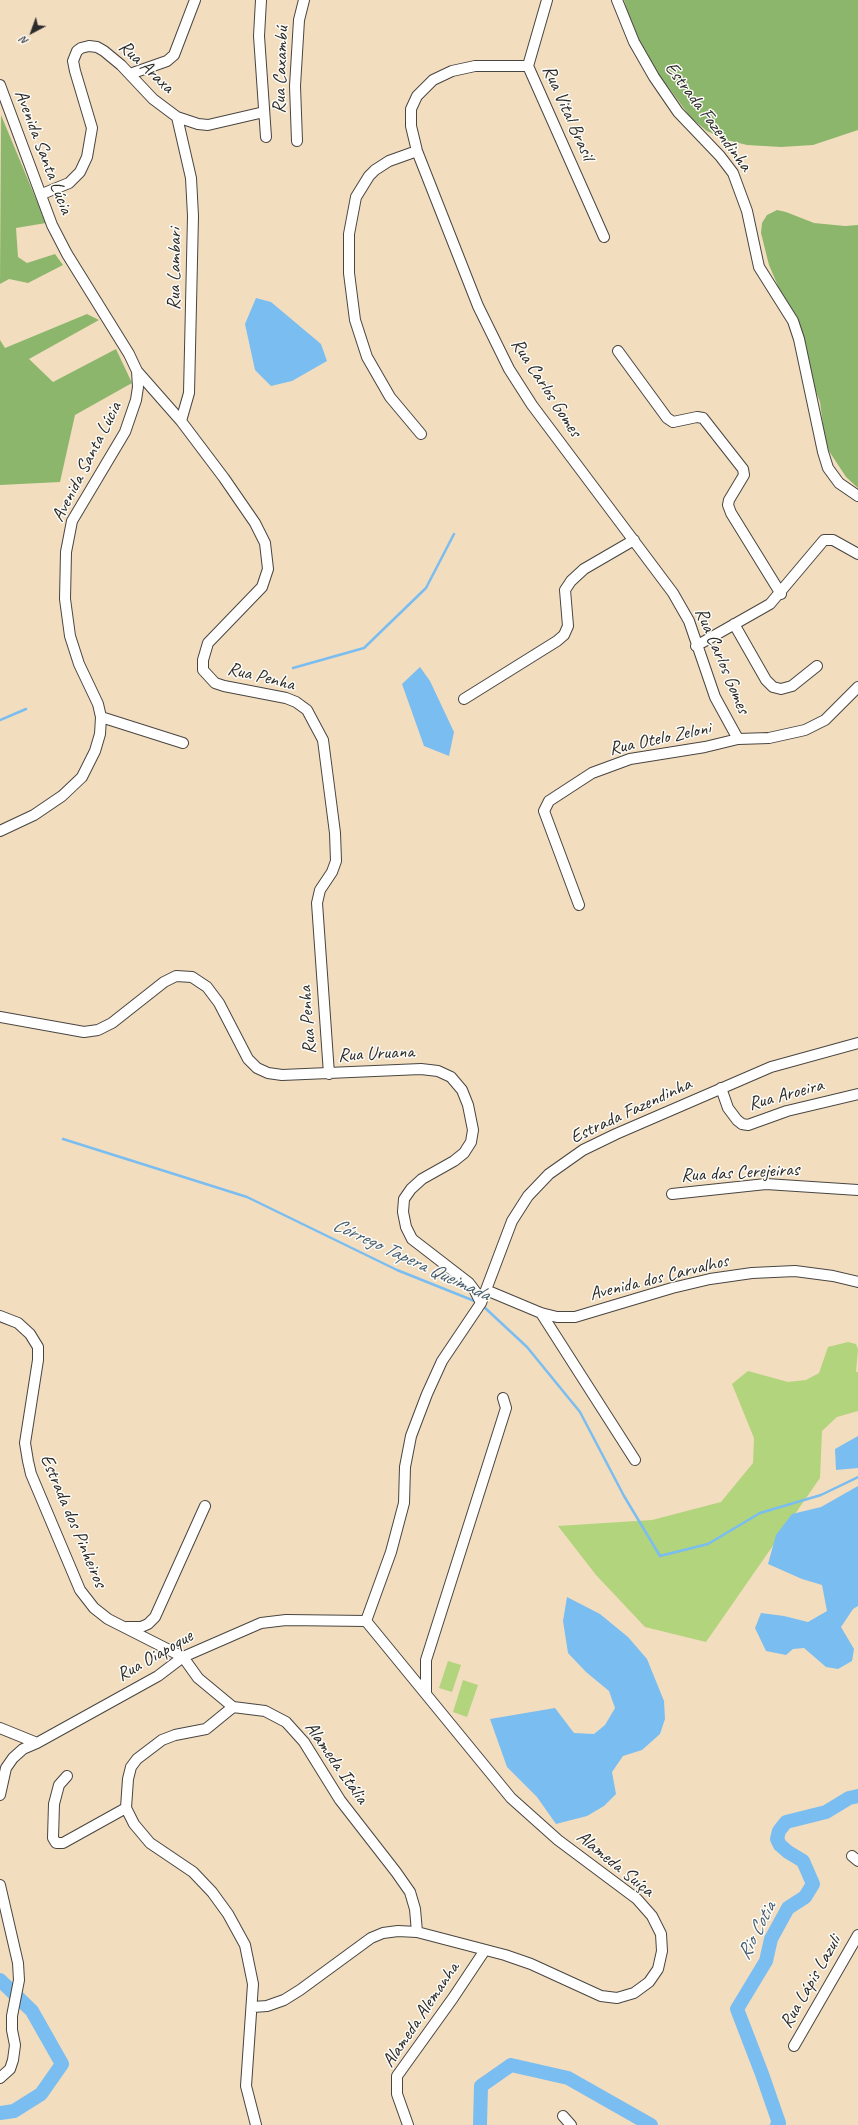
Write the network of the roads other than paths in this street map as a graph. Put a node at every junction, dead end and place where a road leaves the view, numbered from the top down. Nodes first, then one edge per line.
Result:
1 (194, 0) edge
2 (261, 0) edge
3 (304, 0) edge
4 (547, 0) edge
5 (617, 0) edge
6 (528, 66) junction
7 (130, 74) junction
8 (0, 85) edge
9 (4, 105) edge
10 (264, 112) junction
11 (177, 117) junction
12 (266, 137) dead end
13 (297, 141) dead end
14 (417, 151) junction
15 (42, 194) junction
16 (604, 237) dead end
17 (618, 351) dead end
18 (137, 371) junction
19 (181, 422) junction
20 (421, 434) dead end
21 (858, 496) edge
22 (634, 540) junction
23 (858, 554) edge
24 (781, 594) junction
25 (734, 624) junction
26 (696, 646) junction
27 (817, 666) dead end
28 (858, 687) edge
29 (464, 699) dead end
30 (102, 717) junction
31 (738, 739) junction
32 (183, 743) dead end
33 (0, 831) edge
34 (578, 905) dead end
35 (0, 1017) edge
36 (858, 1043) edge
37 (329, 1074) junction
38 (721, 1088) junction
39 (858, 1094) edge
40 (858, 1190) edge
41 (672, 1194) dead end
42 (858, 1282) edge
43 (486, 1290) junction
44 (479, 1306) junction
45 (541, 1313) junction
46 (0, 1316) edge
47 (503, 1398) dead end
48 (635, 1460) dead end
49 (205, 1506) dead end
50 (366, 1621) junction
51 (123, 1626) junction
52 (183, 1657) junction
53 (426, 1694) junction
54 (233, 1707) junction
55 (0, 1728) edge
56 (38, 1743) junction
57 (67, 1776) dead end
58 (1, 1779) edge
59 (0, 1795) edge
60 (126, 1808) junction
61 (0, 1885) edge
62 (416, 1932) junction
63 (858, 1936) edge
64 (858, 1947) edge
65 (485, 1950) junction
66 (253, 2007) junction
67 (794, 2046) dead end
68 (0, 2078) edge
69 (564, 2116) dead end
70 (256, 2125) edge
71 (408, 2125) edge
72 (570, 2125) edge

1 - 7 street
2 - 10 street, Rua Caxambú
3 - 13 street, Rua Caxambú
4 - 6 street, Rua Vital Brasil
5 - 21 street, Estrada Fazendinha
6 - 14 street, Rua Carlos Gomes
6 - 16 street, Rua Vital Brasil
7 - 11 street, Rua Araxa
7 - 15 street, Rua Araxa
8 - 9 street, Avenida Santa Lúcia
9 - 15 street, Avenida Santa Lúcia
10 - 11 street, Rua Araxa
10 - 12 street, Rua Caxambú
11 - 19 street, Rua Lambari
14 - 20 street
14 - 22 street, Rua Carlos Gomes
15 - 18 street, Avenida Santa Lúcia
17 - 24 street
18 - 19 street, Rua Penha
18 - 30 street, Avenida Santa Lúcia
19 - 37 street, Rua Penha
22 - 26 street, Rua Carlos Gomes
22 - 29 street
23 - 24 street
24 - 25 street
25 - 26 street
25 - 27 street
26 - 31 street, Rua Carlos Gomes
28 - 31 street, Rua Otelo Zeloni
30 - 32 street
30 - 33 street
31 - 34 street, Rua Otelo Zeloni
35 - 37 street, Rua Uruana
36 - 38 street, Estrada Fazendinha
37 - 44 street, Rua Uruana
38 - 39 street, Rua Aroeira
38 - 43 street, Estrada Fazendinha
40 - 41 street, Rua das Cerejeiras
42 - 45 street, Avenida dos Carvalhos
43 - 44 street
43 - 45 street, Avenida dos Carvalhos
44 - 50 street
45 - 48 street
46 - 51 street, Estrada dos Pinheiros
47 - 53 street
49 - 51 street
50 - 52 street, Rua Oiapoque
50 - 53 street, Alameda Suíça
51 - 52 street, Estrada dos Pinheiros
52 - 54 street
52 - 56 street, Rua Oiapoque
53 - 65 street, Alameda Suíça
54 - 60 street
54 - 62 street, Alameda Itália
55 - 56 street
56 - 58 street, Rua Oiapoque
57 - 60 street
58 - 59 street, Rua Oiapoque
60 - 66 street
61 - 68 street
62 - 65 street, Alameda Suíça
62 - 66 street, Alameda Suíça
63 - 64 street
63 - 67 street, Rua Lápis Lazuli
65 - 71 street, Alameda Alemanha
66 - 70 street
69 - 72 street

